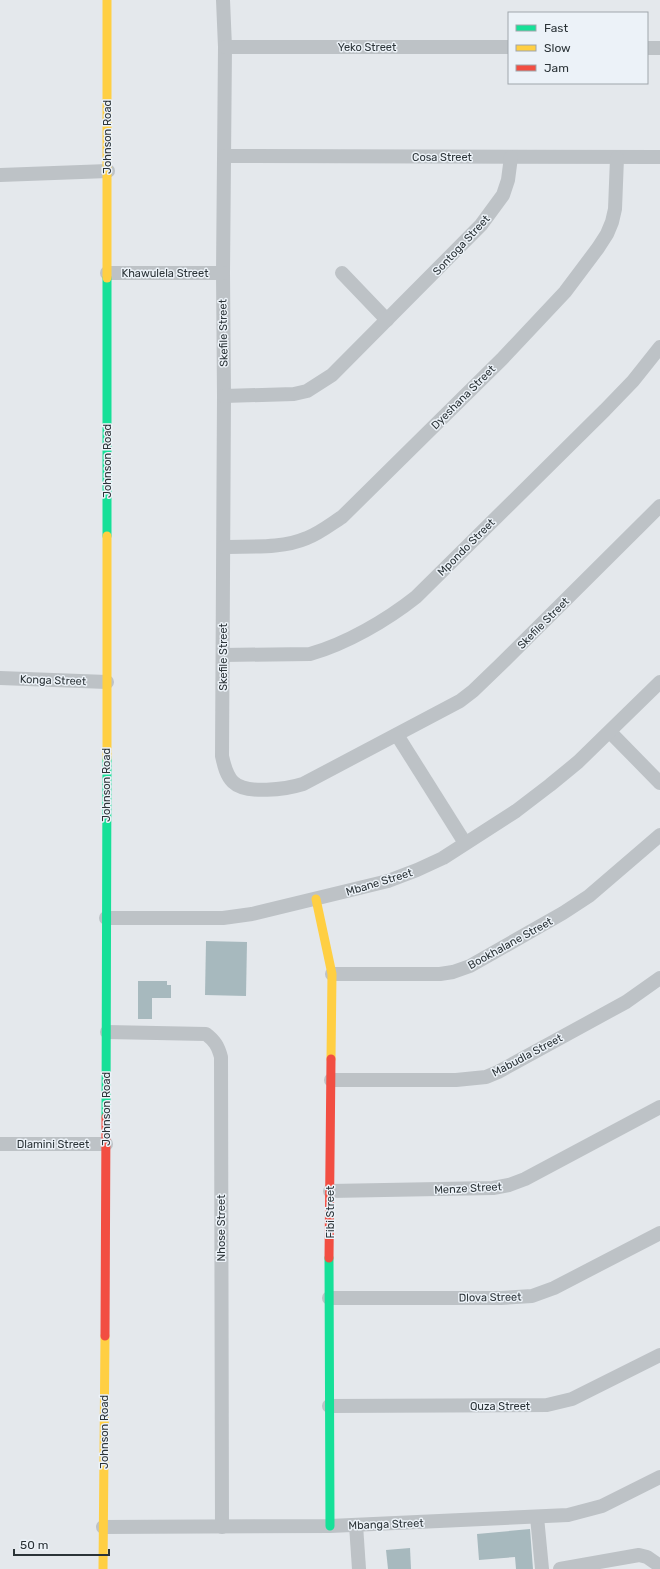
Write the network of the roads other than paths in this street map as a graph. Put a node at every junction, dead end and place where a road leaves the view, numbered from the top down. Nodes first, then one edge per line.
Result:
1 (107, 0) edge
2 (223, 0) edge
3 (225, 47) junction
4 (508, 48) edge
5 (648, 48) edge
6 (660, 48) edge
7 (225, 156) junction
8 (511, 157) junction
9 (660, 157) edge
10 (617, 158) junction
11 (108, 171) junction
12 (0, 175) edge
13 (107, 273) junction
14 (342, 273) dead end
15 (223, 274) junction
16 (388, 320) junction
17 (660, 346) edge
18 (224, 396) junction
19 (660, 506) edge
20 (224, 547) junction
21 (223, 655) junction
22 (0, 678) edge
23 (107, 682) junction
24 (660, 682) edge
25 (610, 732) junction
26 (397, 735) junction
27 (660, 783) edge
28 (660, 835) edge
29 (466, 842) junction
30 (316, 900) junction
31 (106, 918) junction
32 (332, 974) junction
33 (660, 978) edge
34 (107, 1032) junction
35 (331, 1080) junction
36 (660, 1108) edge
37 (0, 1144) edge
38 (106, 1144) junction
39 (330, 1191) junction
40 (660, 1233) edge
41 (329, 1298) junction
42 (660, 1355) edge
43 (329, 1406) junction
44 (660, 1477) edge
45 (537, 1518) junction
46 (356, 1525) junction
47 (330, 1526) junction
48 (104, 1527) junction
49 (222, 1527) junction
50 (660, 1566) edge
51 (103, 1569) edge
52 (359, 1569) edge
53 (542, 1569) edge
54 (560, 1569) edge

1 - 11 street, Johnson Road
2 - 3 street, Skefile Street
3 - 4 street, Yeko Street
3 - 7 street, Skefile Street
5 - 6 street
7 - 8 street, Cosa Street
7 - 15 street, Skefile Street
8 - 10 street, Cosa Street
8 - 16 street, Sontoga Street
9 - 10 street, Cosa Street
10 - 20 street, Dyeshana Street
11 - 12 street
11 - 13 street, Johnson Road
13 - 15 street, Khawulela Street
13 - 23 street, Johnson Road
14 - 16 street
15 - 18 street, Skefile Street
16 - 18 street, Sontoga Street
17 - 21 street, Mpondo Street
18 - 20 street, Skefile Street
19 - 26 street, Skefile Street
20 - 21 street, Skefile Street
21 - 26 street, Skefile Street
22 - 23 street, Konga Street
23 - 31 street, Johnson Road
24 - 25 street, Mbane Street
25 - 27 street
25 - 29 street, Mbane Street
26 - 29 street
28 - 32 street, Bookhalane Street
29 - 30 street, Mbane Street
30 - 31 street, Mbane Street
30 - 32 street, Fibi Street
31 - 34 street, Johnson Road
32 - 35 street, Fibi Street
33 - 35 street, Mabudla Street
34 - 38 street, Johnson Road
34 - 49 street, Nhose Street
35 - 39 street, Fibi Street
36 - 39 street, Menze Street
37 - 38 street, Dlamini Street
38 - 48 street, Johnson Road
39 - 41 street, Fibi Street
40 - 41 street, Dlova Street
41 - 43 street, Fibi Street
42 - 43 street, Quza Street
43 - 47 street, Fibi Street
44 - 45 street, Mbanga Street
45 - 46 street, Mbanga Street
45 - 53 street
46 - 47 street, Mbanga Street
46 - 52 street
47 - 49 street, Mbanga Street
48 - 49 street, Mbanga Street
48 - 51 street, Johnson Road
50 - 54 street

